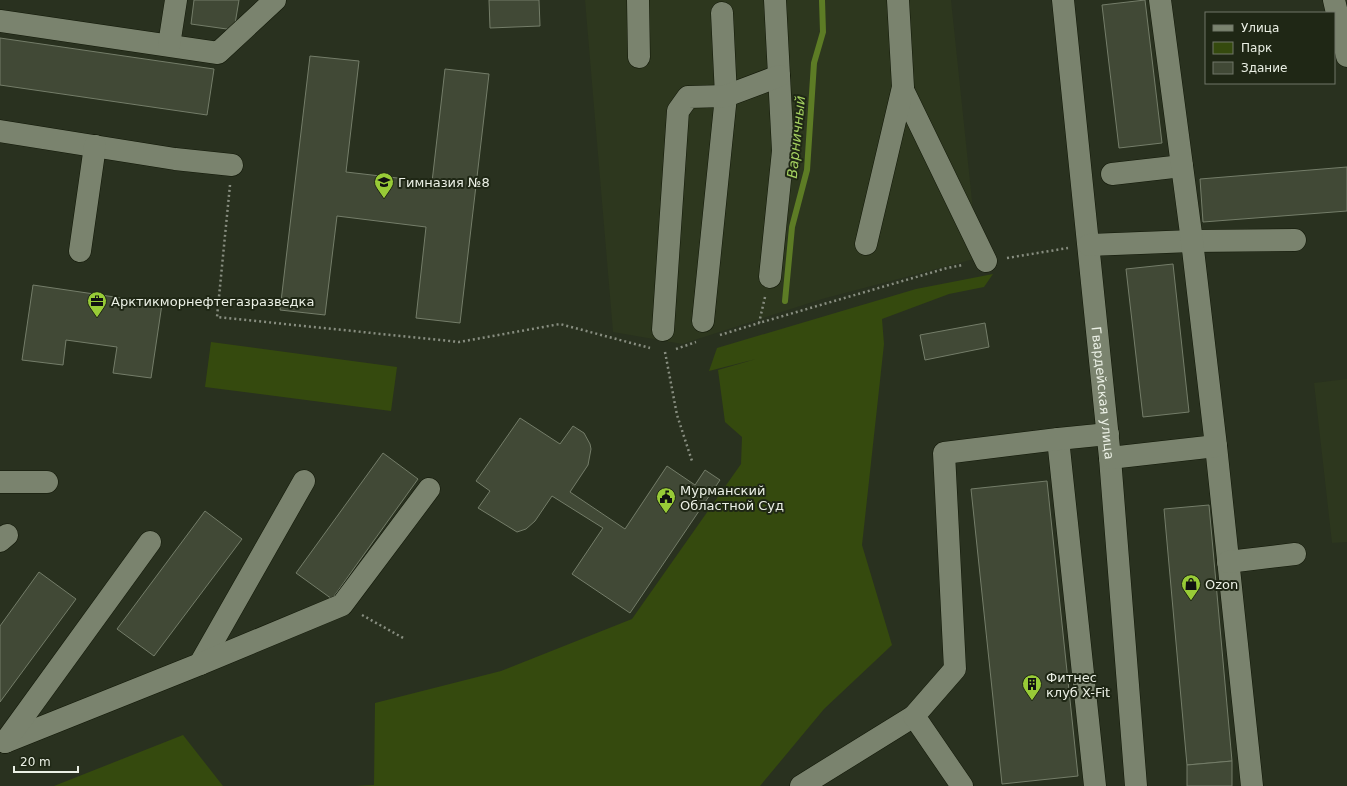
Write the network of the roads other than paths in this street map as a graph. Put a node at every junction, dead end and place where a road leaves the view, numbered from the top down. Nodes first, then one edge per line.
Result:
1 (176, 0) edge
2 (275, 0) edge
3 (638, 0) edge
4 (775, 0) edge
5 (898, 0) edge
6 (1063, 0) edge
7 (1160, 0) edge
8 (1334, 0) edge
9 (722, 13) dead end
10 (0, 21) edge
11 (169, 45) junction
12 (1347, 56) edge
13 (639, 57) dead end
14 (779, 76) junction
15 (902, 90) junction
16 (726, 96) junction
17 (0, 131) edge
18 (95, 146) junction
19 (232, 165) road end
20 (1182, 166) junction
21 (1112, 174) dead end
22 (1192, 240) junction
23 (1294, 240) dead end
24 (866, 244) dead end
25 (1088, 245) junction
26 (80, 251) dead end
27 (986, 261) road end
28 (770, 277) road end
29 (703, 321) dead end
30 (660, 340) road end
31 (1108, 434) junction
32 (1058, 439) junction
33 (1216, 446) junction
34 (1110, 458) junction
35 (304, 481) dead end
36 (0, 482) edge
37 (47, 482) dead end
38 (429, 489) dead end
39 (150, 542) dead end
40 (1295, 554) dead end
41 (1228, 562) junction
42 (200, 664) junction
43 (914, 716) junction
44 (3, 744) edge
45 (801, 786) edge
46 (962, 786) edge
47 (1095, 786) edge
48 (1136, 786) edge
49 (1252, 786) edge

1 - 11 street
2 - 11 street
3 - 13 street
4 - 14 street
5 - 15 street
6 - 25 street, Гвардейская улица
7 - 20 street
8 - 12 street
9 - 16 street
10 - 11 street
14 - 16 street
14 - 28 street
15 - 24 street
15 - 27 street
16 - 29 street
16 - 30 street
17 - 18 street
18 - 19 street
18 - 26 street
20 - 21 street
20 - 22 street
22 - 23 street
22 - 25 street
22 - 33 street
25 - 31 street, Гвардейская улица
31 - 32 street
31 - 34 street, Гвардейская улица
32 - 43 street
32 - 47 street
33 - 34 street
33 - 41 street
34 - 48 street, Гвардейская улица
35 - 42 street
36 - 37 street
38 - 42 street
39 - 44 street
40 - 41 street
41 - 49 street
42 - 44 street
43 - 45 street
43 - 46 street

